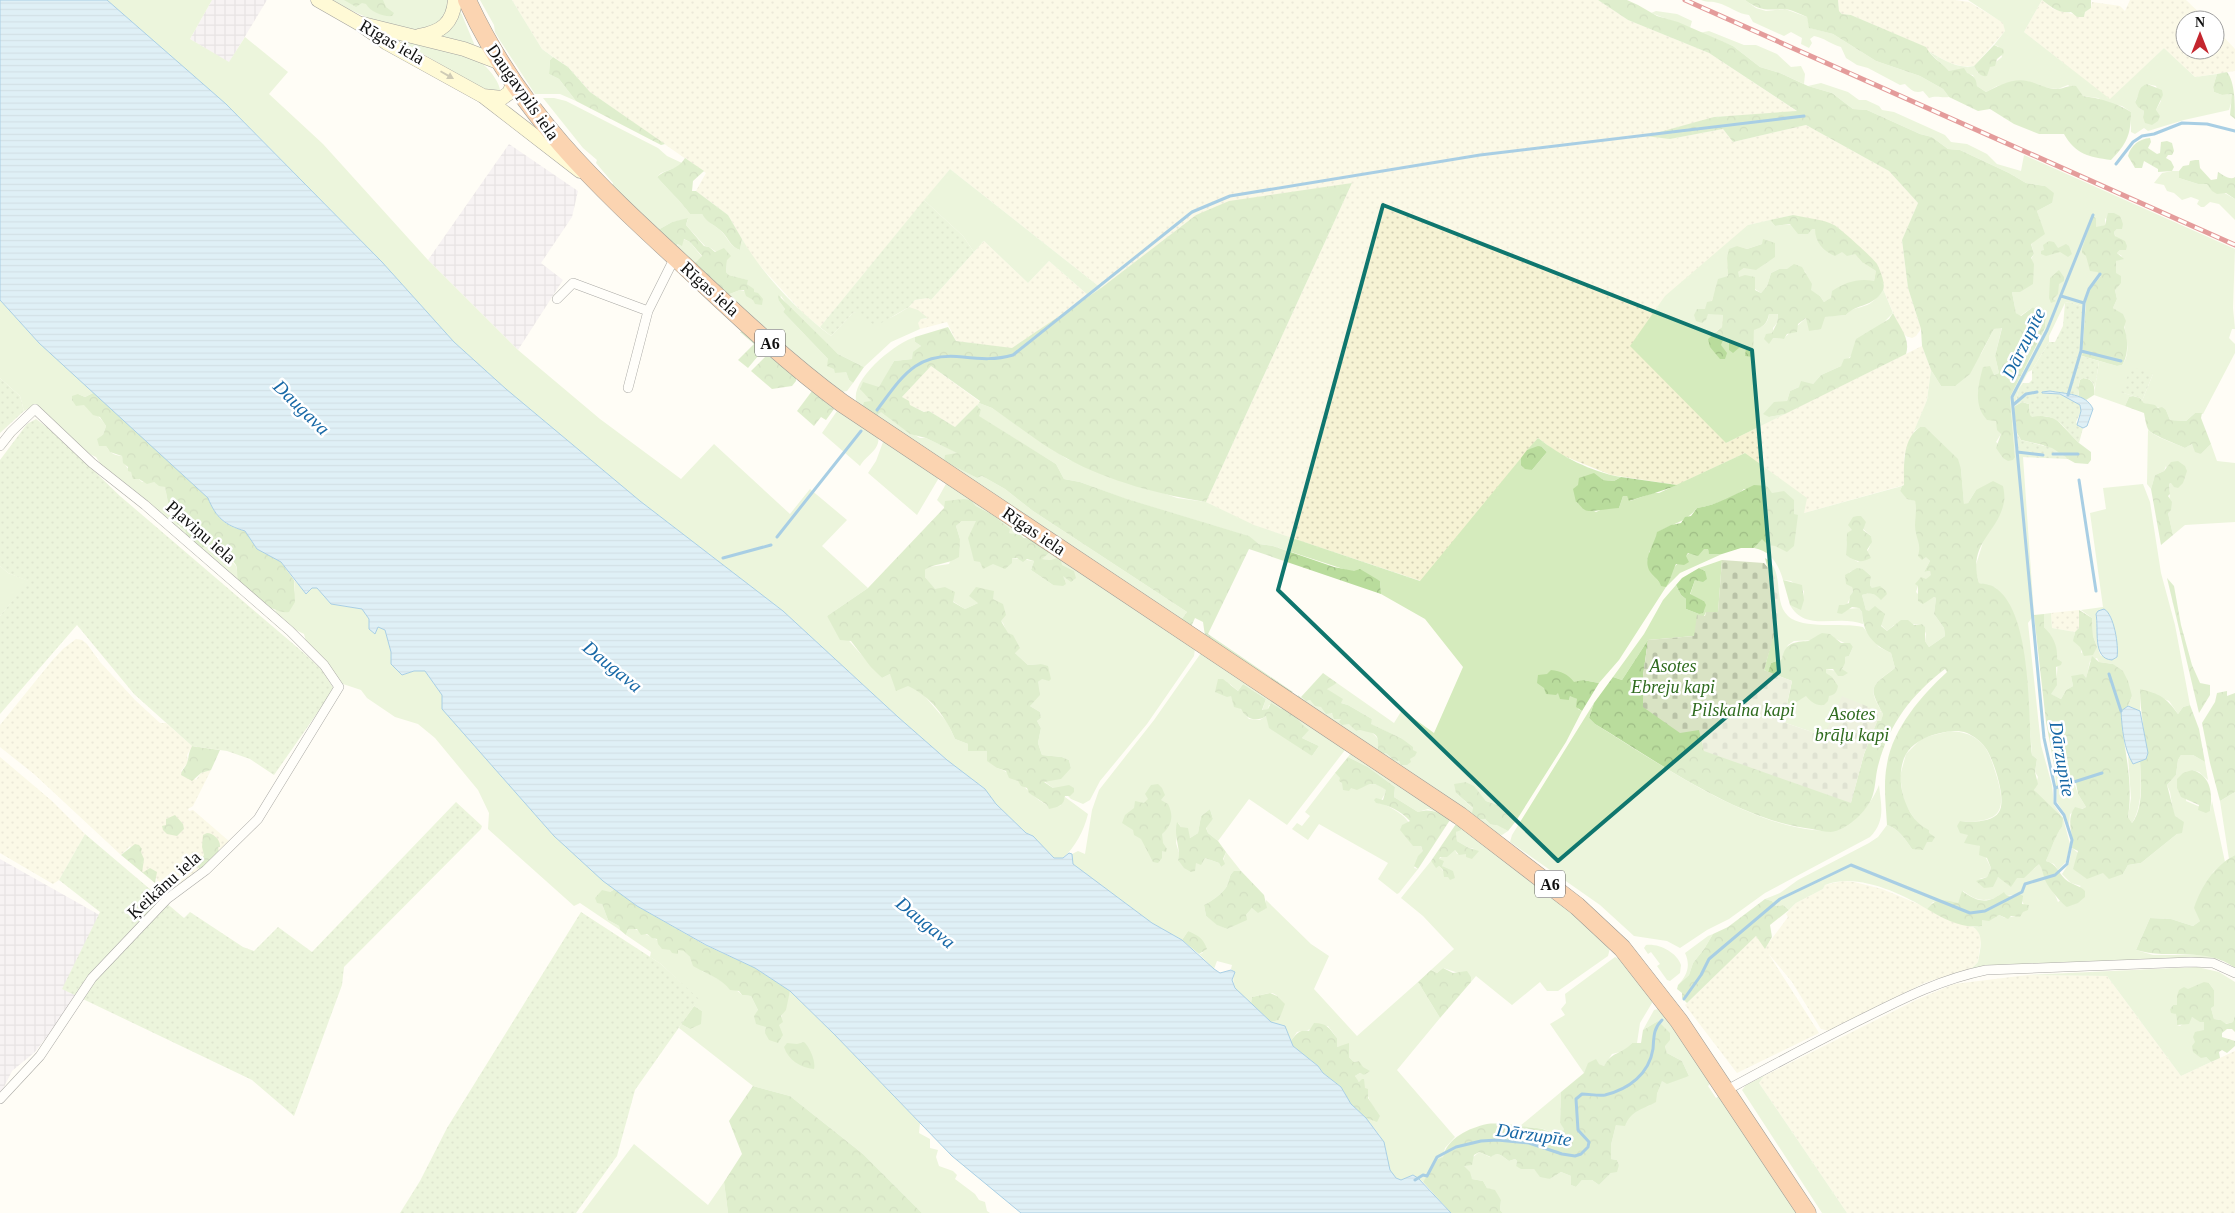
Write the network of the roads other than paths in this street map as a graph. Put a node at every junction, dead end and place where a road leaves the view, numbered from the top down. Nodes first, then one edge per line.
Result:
1 (318, 0) edge
2 (454, 0) edge
3 (467, 0) edge
4 (360, 24) junction
5 (415, 36) junction
6 (498, 62) junction
7 (513, 84) junction
8 (483, 96) junction
9 (590, 176) junction
10 (675, 257) junction
11 (557, 299) dead end
12 (648, 311) junction
13 (628, 388) dead end
14 (0, 446) edge
15 (339, 687) joint
16 (2235, 973) edge
17 (1727, 1090) junction
18 (0, 1099) edge
19 (1807, 1213) edge

1 - 4 main road, Rīgas iela
2 - 5 main road
3 - 6 highway, Daugavpils iela / A6
4 - 5 main road
4 -> 8 main road, Rīgas iela
5 - 6 main road
6 - 7 highway, Daugavpils iela / A6
7 - 8 main road
7 - 9 highway, Daugavpils iela / A6
8 - 9 main road, Rīgas iela
9 - 10 highway, Rīgas iela / A6
10 - 12 street
10 - 17 highway, Rīgas iela / A6
11 - 12 street
12 - 13 street
14 - 15 street, Pļaviņu iela
15 - 18 street, Ķeikānu iela
16 - 17 street
17 - 19 highway, A6

